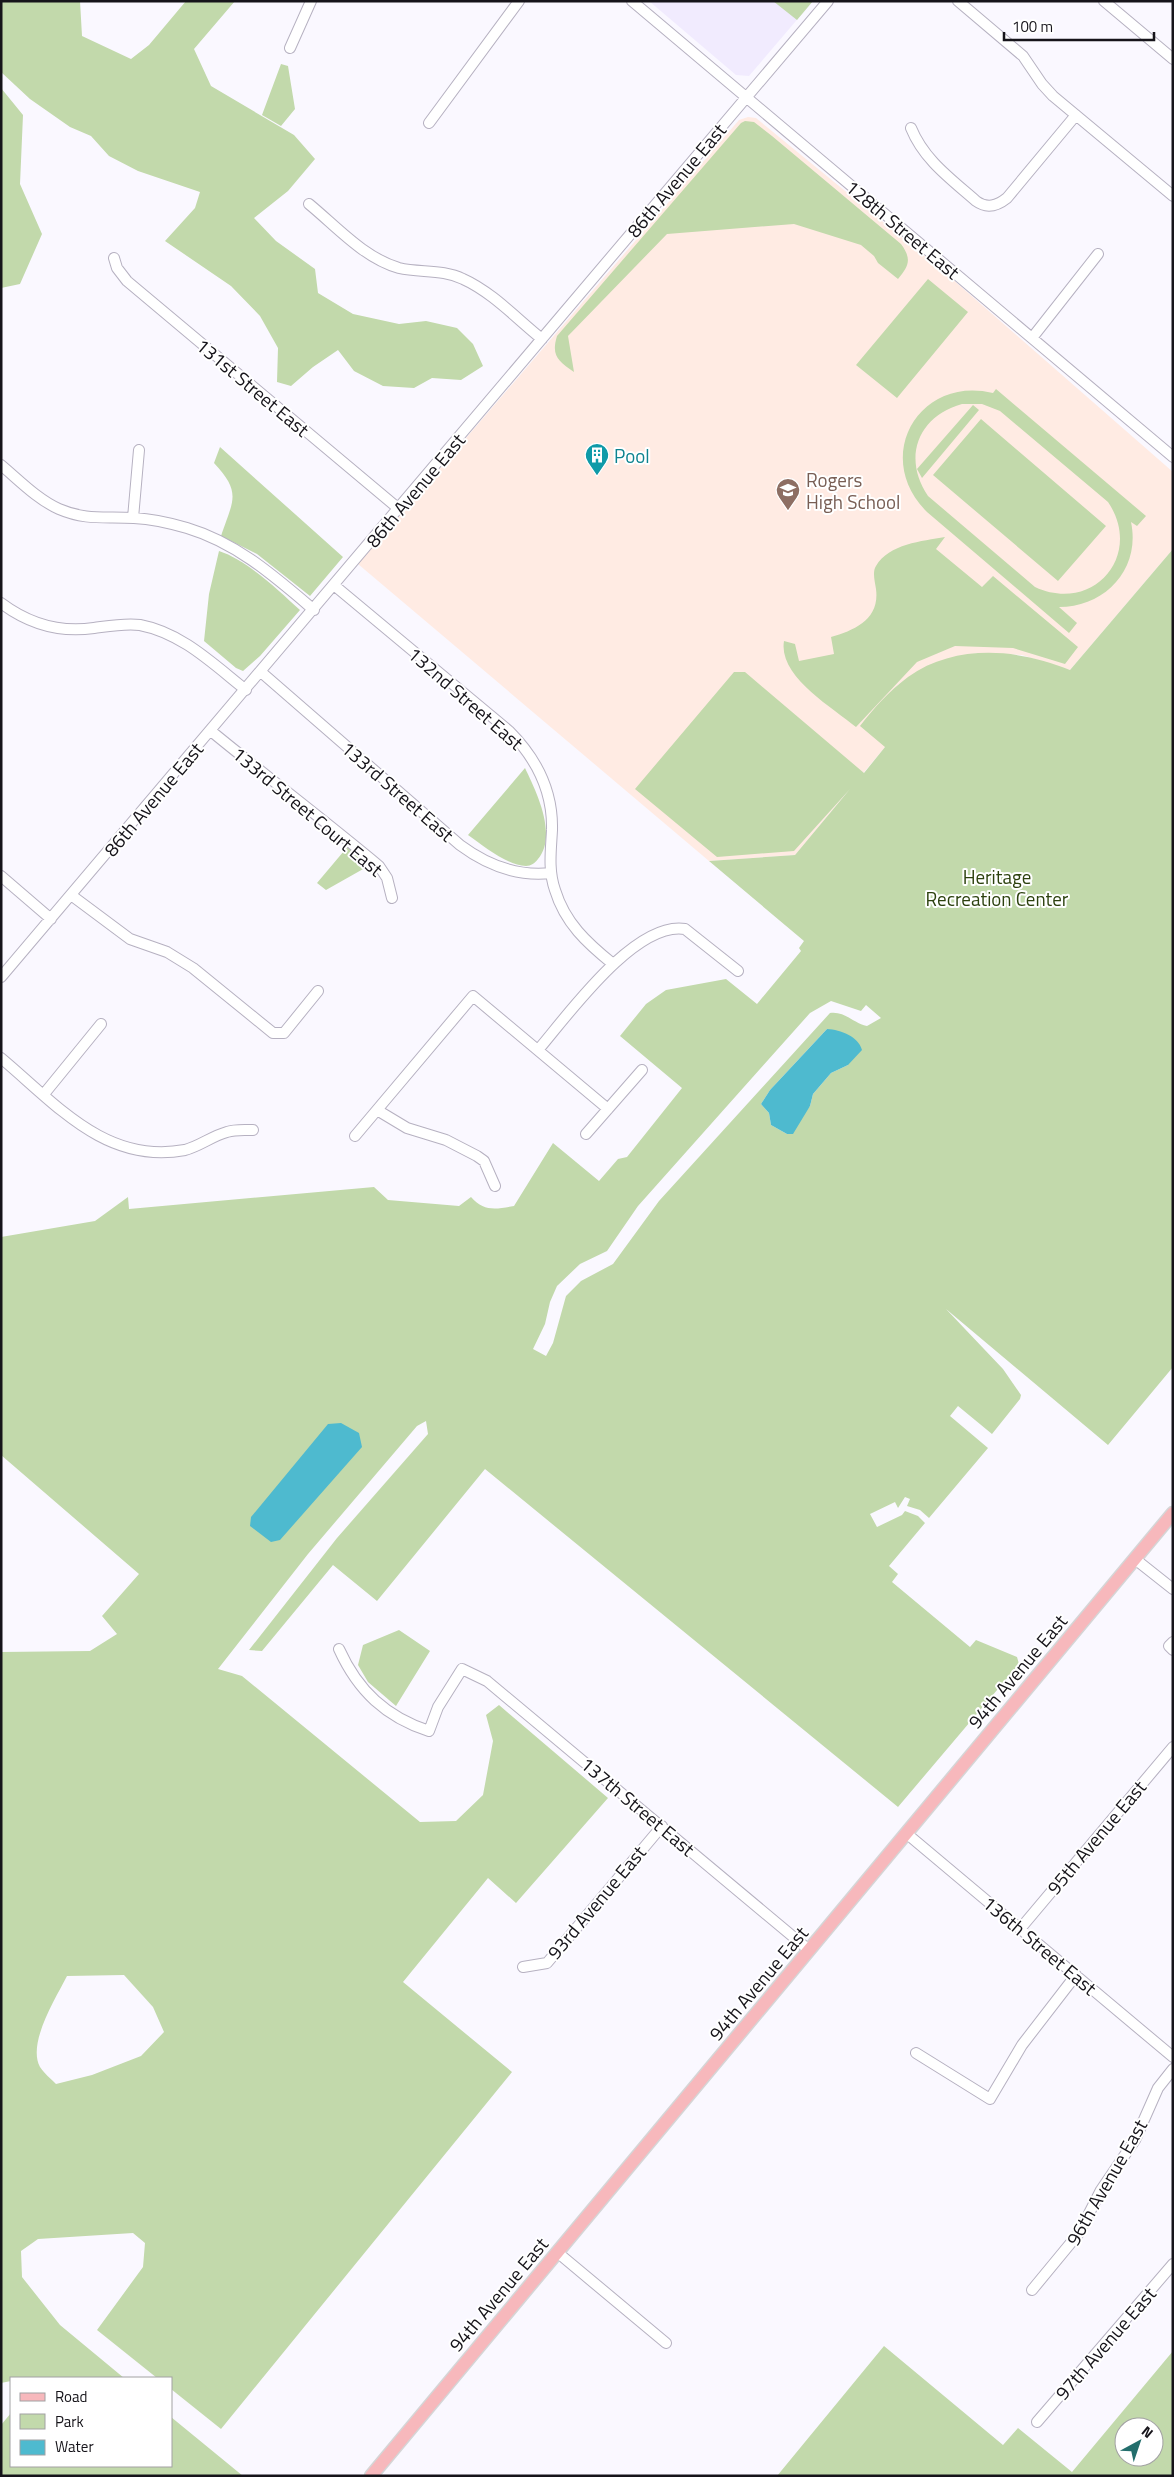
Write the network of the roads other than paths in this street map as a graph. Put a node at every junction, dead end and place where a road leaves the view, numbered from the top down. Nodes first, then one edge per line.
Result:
1 (311, 1) edge
2 (519, 1) edge
3 (632, 1) edge
4 (828, 1) edge
5 (958, 1) edge
6 (1104, 1) edge
7 (290, 48) dead end
8 (1173, 59) edge
9 (746, 96) junction
10 (1076, 115) junction
11 (429, 124) dead end
12 (911, 128) dead end
13 (1173, 196) edge
14 (310, 204) dead end
15 (1098, 254) dead end
16 (114, 258) dead end
17 (1032, 338) junction
18 (542, 340) junction
19 (139, 450) dead end
20 (1173, 457) edge
21 (1, 465) edge
22 (399, 509) junction
23 (133, 518) junction
24 (335, 586) junction
25 (1, 603) edge
26 (314, 610) junction
27 (261, 672) junction
28 (246, 690) junction
29 (211, 731) junction
30 (551, 873) junction
31 (1, 876) edge
32 (71, 895) junction
33 (392, 898) dead end
34 (51, 919) junction
35 (612, 964) junction
36 (738, 971) dead end
37 (1, 977) edge
38 (318, 992) dead end
39 (101, 1024) dead end
40 (538, 1050) junction
41 (1, 1058) edge
42 (642, 1070) dead end
43 (44, 1094) junction
44 (608, 1109) junction
45 (377, 1110) junction
46 (253, 1130) dead end
47 (586, 1134) dead end
48 (355, 1136) dead end
49 (495, 1186) dead end
50 (1173, 1513) edge
51 (1135, 1559) junction
52 (1173, 1589) edge
53 (339, 1649) dead end
54 (1173, 1747) edge
55 (662, 1826) junction
56 (906, 1833) junction
57 (1020, 1929) junction
58 (810, 1950) junction
59 (524, 1967) dead end
60 (1076, 1975) junction
61 (916, 2053) dead end
62 (1173, 2057) edge
63 (1173, 2069) edge
64 (557, 2252) junction
65 (1173, 2264) edge
66 (1032, 2290) dead end
67 (666, 2343) dead end
68 (1036, 2422) dead end
69 (371, 2476) edge

1 - 7 street
2 - 11 street
3 - 9 street, 128th Street East
4 - 9 street, 86th Avenue East
5 - 10 street
6 - 8 street
9 - 17 street, 128th Street East
9 - 18 street, 86th Avenue East
10 - 12 street
10 - 13 street
14 - 18 street
15 - 17 street
16 - 22 street, 131st Street East
17 - 20 street, 128th Street East
18 - 22 street, 86th Avenue East
19 - 23 street
21 - 23 street
22 - 24 street, 86th Avenue East
23 - 26 street
24 - 26 street, 86th Avenue East
24 - 30 street, 132nd Street East
25 - 28 street
26 - 27 street, 86th Avenue East
27 - 28 street, 86th Avenue East
27 - 30 street, 133rd Street East
28 - 29 street, 86th Avenue East
29 - 32 street, 86th Avenue East
29 - 33 street, 133rd Street Court East
30 - 35 street, 132nd Street East
31 - 34 street
32 - 34 street, 86th Avenue East
32 - 38 street
34 - 37 street, 86th Avenue East
35 - 36 street
35 - 40 street
39 - 43 street
40 - 44 street
40 - 45 street
41 - 43 street
42 - 44 street
43 - 46 street
44 - 47 street
45 - 48 street
45 - 49 street
50 - 51 main road, 94th Avenue East
51 - 52 street
51 - 56 main road, 94th Avenue East
53 - 55 street, 137th Street East
54 - 57 street, 95th Avenue East
55 - 58 street, 137th Street East
55 - 59 street, 93rd Avenue East
56 - 57 street, 136th Street East
56 - 58 main road, 94th Avenue East
57 - 60 street, 136th Street East
58 - 64 main road, 94th Avenue East
60 - 61 street
60 - 62 street, 136th Street East
63 - 66 street, 96th Avenue East
64 - 67 street
64 - 69 main road, 94th Avenue East
65 - 68 street, 97th Avenue East

